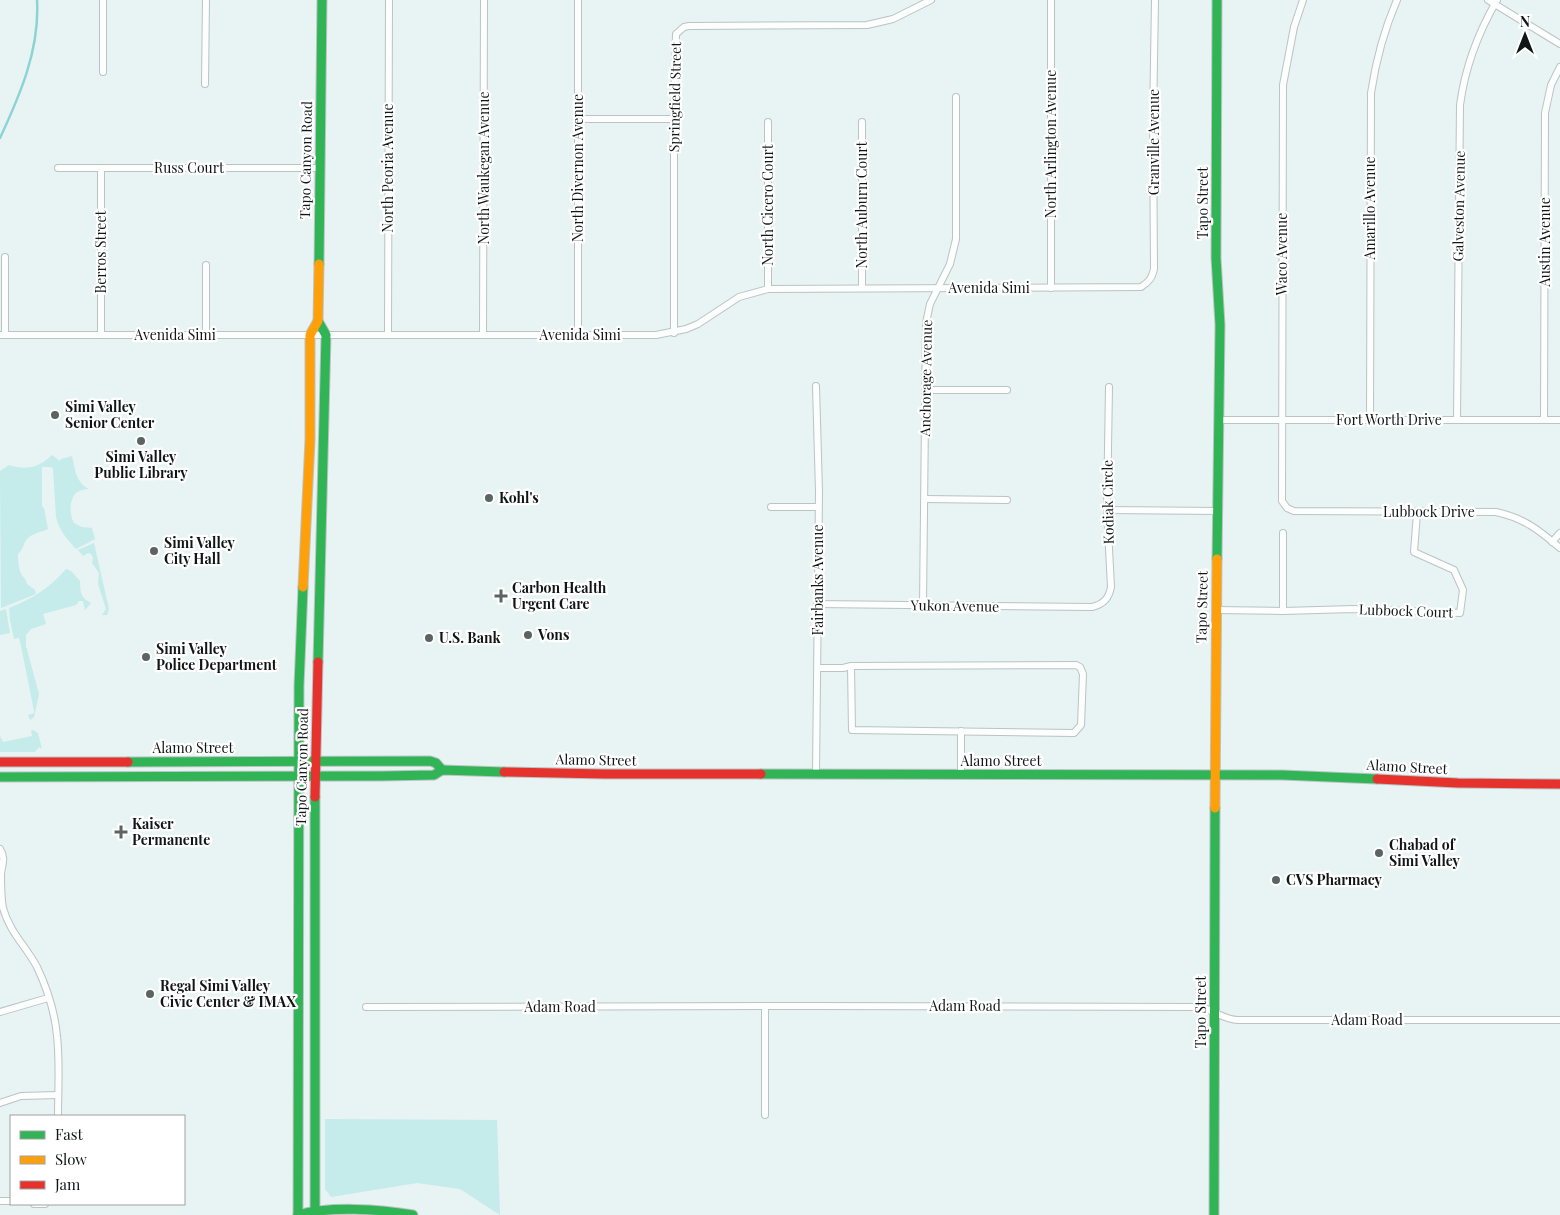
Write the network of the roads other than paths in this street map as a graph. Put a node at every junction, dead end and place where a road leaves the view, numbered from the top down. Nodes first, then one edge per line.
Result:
1 (103, 0) edge
2 (206, 0) edge
3 (322, 0) edge
4 (389, 0) edge
5 (484, 0) edge
6 (578, 0) edge
7 (931, 0) edge
8 (1051, 0) edge
9 (1155, 0) edge
10 (1217, 0) edge
11 (1303, 0) edge
12 (1397, 0) edge
13 (1488, 0) edge
14 (1496, 2) edge
15 (1560, 44) edge
16 (1560, 67) edge
17 (103, 72) dead end
18 (205, 84) dead end
19 (956, 96) dead end
20 (578, 119) junction
21 (674, 119) junction
22 (768, 122) dead end
23 (862, 122) dead end
24 (58, 168) dead end
25 (101, 168) junction
26 (320, 168) junction
27 (5, 257) dead end
28 (206, 265) dead end
29 (1148, 283) joint
30 (862, 288) junction
31 (937, 288) junction
32 (1051, 288) junction
33 (768, 289) junction
34 (318, 321) junction
35 (674, 333) junction
36 (3, 335) edge
37 (101, 335) junction
38 (206, 335) junction
39 (310, 335) junction
40 (326, 335) junction
41 (388, 335) junction
42 (483, 335) junction
43 (578, 335) junction
44 (816, 386) dead end
45 (1109, 387) dead end
46 (925, 390) junction
47 (1007, 390) dead end
48 (1219, 420) junction
49 (1282, 420) junction
50 (1370, 420) junction
51 (1457, 420) junction
52 (1544, 420) junction
53 (1560, 420) edge
54 (925, 499) junction
55 (1007, 500) dead end
56 (771, 507) dead end
57 (818, 508) junction
58 (1287, 508) joint
59 (1107, 510) junction
60 (1218, 511) junction
61 (1417, 512) junction
62 (1283, 533) dead end
63 (1560, 533) edge
64 (1552, 542) junction
65 (1560, 548) edge
66 (817, 604) junction
67 (923, 605) junction
68 (1092, 607) joint
69 (1216, 610) junction
70 (1283, 611) junction
71 (851, 666) junction
72 (818, 668) junction
73 (961, 731) junction
74 (316, 761) junction
75 (0, 762) edge
76 (299, 762) junction
77 (442, 770) junction
78 (816, 774) junction
79 (961, 774) junction
80 (1215, 775) junction
81 (299, 776) junction
82 (316, 776) junction
83 (0, 777) edge
84 (1560, 784) edge
85 (0, 849) edge
86 (3, 920) edge
87 (48, 998) junction
88 (765, 1006) junction
89 (366, 1007) dead end
90 (1214, 1011) junction
91 (0, 1012) edge
92 (1560, 1020) edge
93 (58, 1095) junction
94 (0, 1103) edge
95 (765, 1114) dead end
96 (58, 1115) edge
97 (315, 1213) edge
98 (298, 1215) edge
99 (413, 1215) edge
100 (1214, 1215) edge

1 - 17 street
2 - 18 street
3 - 26 main road, Tapo Canyon Road
4 - 41 street, North Peoria Avenue
5 - 42 street, North Waukegan Avenue
6 - 20 street, North Divernon Avenue
7 - 21 street, Springfield Street
8 - 32 street, North Arlington Avenue
9 - 29 street, Granville Avenue
10 - 48 main road, Tapo Street
11 - 49 street, Waco Avenue
12 - 50 street, Amarillo Avenue
13 - 14 street
14 - 15 street
14 - 51 street, Galveston Avenue
16 - 52 street, Austin Avenue
19 - 31 street, Anchorage Avenue
20 - 21 street
20 - 43 street, North Divernon Avenue
21 - 35 street, Springfield Street
22 - 33 street, North Cicero Court
23 - 30 street, North Auburn Court
24 - 25 street, Russ Court
25 - 26 street, Russ Court
25 - 37 street, Berros Street
26 - 34 main road, Tapo Canyon Road
27 - 36 street
28 - 38 street
29 - 32 street, Avenida Simi
30 - 31 street, Avenida Simi
30 - 33 street, Avenida Simi
31 - 32 street, Avenida Simi
31 - 46 street, Anchorage Avenue
33 - 35 street, Avenida Simi
34 - 39 main road, Tapo Canyon Road
34 - 40 main road
35 - 43 street, Avenida Simi
36 - 37 street, Avenida Simi
37 - 38 street, Avenida Simi
38 - 39 street, Avenida Simi
39 - 40 street, Avenida Simi
39 - 76 main road, Tapo Canyon Road
40 - 41 street, Avenida Simi
40 - 74 main road, Tapo Canyon Road
41 - 42 street, Avenida Simi
42 - 43 street, Avenida Simi
44 - 57 street, Fairbanks Avenue
45 - 59 street, Kodiak Circle
46 - 47 street
46 - 54 street, Anchorage Avenue
48 - 49 street, Fort Worth Drive
48 - 60 main road, Tapo Street
49 - 50 street, Fort Worth Drive
49 - 58 street, Waco Avenue
50 - 51 street, Fort Worth Drive
51 - 52 street, Fort Worth Drive
52 - 53 street, Fort Worth Drive
54 - 55 street
54 - 67 street, Anchorage Avenue
56 - 57 street
57 - 66 street, Fairbanks Avenue
58 - 61 street, Lubbock Drive
59 - 60 street
59 - 68 street, Kodiak Circle
60 - 69 main road, Tapo Street
61 - 64 street, Lubbock Drive
61 - 70 street, Lubbock Court
62 - 70 street
63 - 64 street
64 - 65 street, Lubbock Drive
66 - 67 street, Yukon Avenue
66 - 72 street, Fairbanks Avenue
67 - 68 street, Yukon Avenue
69 - 70 street, Lubbock Court
69 - 80 main road, Tapo Street
71 - 72 street
71 - 73 street
71 - 73 street
72 - 78 street, Fairbanks Avenue
73 - 79 street
74 - 76 main road, Alamo Street
74 - 77 main road, Alamo Street
74 - 82 main road, Tapo Canyon Road
75 - 76 main road, Alamo Street
76 - 81 main road, Tapo Canyon Road
77 - 78 main road, Alamo Street
77 - 82 main road, Alamo Street
78 - 79 main road, Alamo Street
79 - 80 main road, Alamo Street
80 - 84 main road, Alamo Street
80 - 90 main road, Tapo Street
81 - 82 main road, Alamo Street
81 - 83 main road, Alamo Street
81 - 98 main road, Tapo Canyon Road
82 - 97 main road, Tapo Canyon Road
85 - 86 street
86 - 87 street
87 - 91 street
87 - 93 street
88 - 89 street, Adam Road
88 - 90 street, Adam Road
88 - 95 street
90 - 92 street, Adam Road
90 - 100 main road, Tapo Street
93 - 94 street
93 - 96 street
97 - 98 main road
97 - 99 main road

